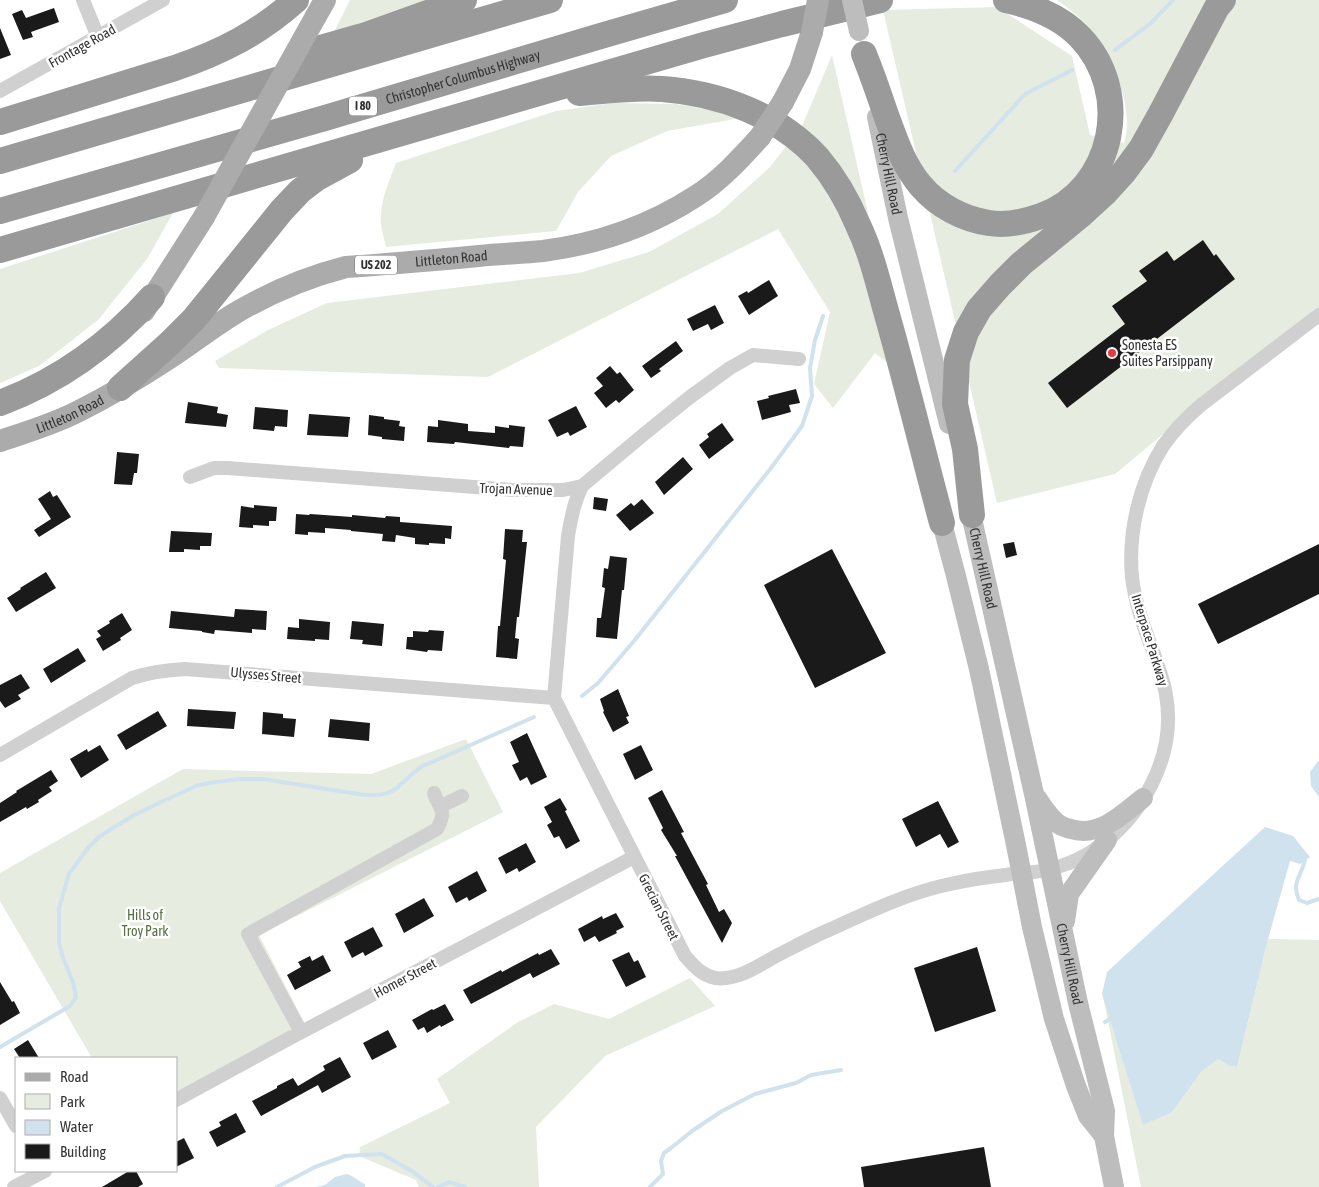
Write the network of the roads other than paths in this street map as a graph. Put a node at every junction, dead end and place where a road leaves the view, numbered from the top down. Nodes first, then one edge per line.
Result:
1 (83, 0) edge
2 (162, 0) edge
3 (464, 0) edge
4 (550, 0) edge
5 (725, 0) edge
6 (818, 0) edge
7 (852, 0) edge
8 (881, 0) edge
9 (1006, 0) edge
10 (1223, 0) edge
11 (313, 5) edge
12 (98, 37) junction
13 (862, 43) junction
14 (0, 91) edge
15 (526, 97) junction
16 (0, 122) edge
17 (392, 137) junction
18 (72, 139) junction
19 (0, 161) edge
20 (179, 198) junction
21 (0, 211) edge
22 (0, 250) edge
23 (0, 261) edge
24 (152, 297) junction
25 (1319, 315) edge
26 (799, 359) dead end
27 (120, 388) junction
28 (0, 403) edge
29 (0, 414) edge
30 (0, 441) edge
31 (190, 477) dead end
32 (582, 486) junction
33 (972, 514) junction
34 (942, 523) joint
35 (554, 698) junction
36 (0, 755) edge
37 (434, 793) dead end
38 (1034, 794) junction
39 (462, 796) dead end
40 (1143, 798) junction
41 (441, 806) junction
42 (1107, 840) junction
43 (634, 857) junction
44 (1050, 868) junction
45 (1022, 872) junction
46 (1063, 935) junction
47 (301, 1032) junction
48 (0, 1098) edge
49 (178, 1099) edge
50 (15, 1124) edge
51 (1104, 1136) junction
52 (41, 1172) edge
53 (14, 1187) edge
54 (1114, 1187) edge

1 - 12 street
2 - 12 street, Frontage Road
3 - 18 highway
4 - 18 highway
5 - 21 highway, Christopher Columbus Highway / I 80
6 - 27 main road, Littleton Road / US 202, bridge
7 - 13 main road, Cherry Hill Road, bridge
8 - 15 highway
9 - 13 highway
10 - 33 highway
11 - 16 highway
11 - 24 main road, Littleton Road, bridge
12 - 14 street, Frontage Road
13 - 33 main road, Cherry Hill Road
15 - 17 highway
15 - 34 highway
17 - 20 highway
17 - 27 highway
18 - 19 highway
20 - 22 highway
20 - 23 highway
24 - 28 highway
24 - 29 main road, Littleton Road
25 - 40 street, Interpace Parkway
26 - 32 street
27 - 30 main road, Littleton Road / US 202
31 - 32 street, Trojan Avenue
32 - 35 street
33 - 38 main road, Cherry Hill Road
34 - 45 main road, Cherry Hill Road
35 - 36 street, Ulysses Street
35 - 43 street, Grecian Street
37 - 41 street
38 - 40 main road
38 - 44 main road, Cherry Hill Road
39 - 41 street
40 - 42 street, Interpace Parkway
41 - 47 street
42 - 44 street, Interpace Parkway
42 - 46 main road
43 - 45 street, Grecian Street
43 - 47 street, Homer Street
44 - 45 street, Grecian Street
44 - 46 main road, Cherry Hill Road
45 - 51 main road, Cherry Hill Road
46 - 51 main road, Cherry Hill Road
47 - 49 street, Homer Street
48 - 50 street
51 - 54 main road, Cherry Hill Road
52 - 53 street

